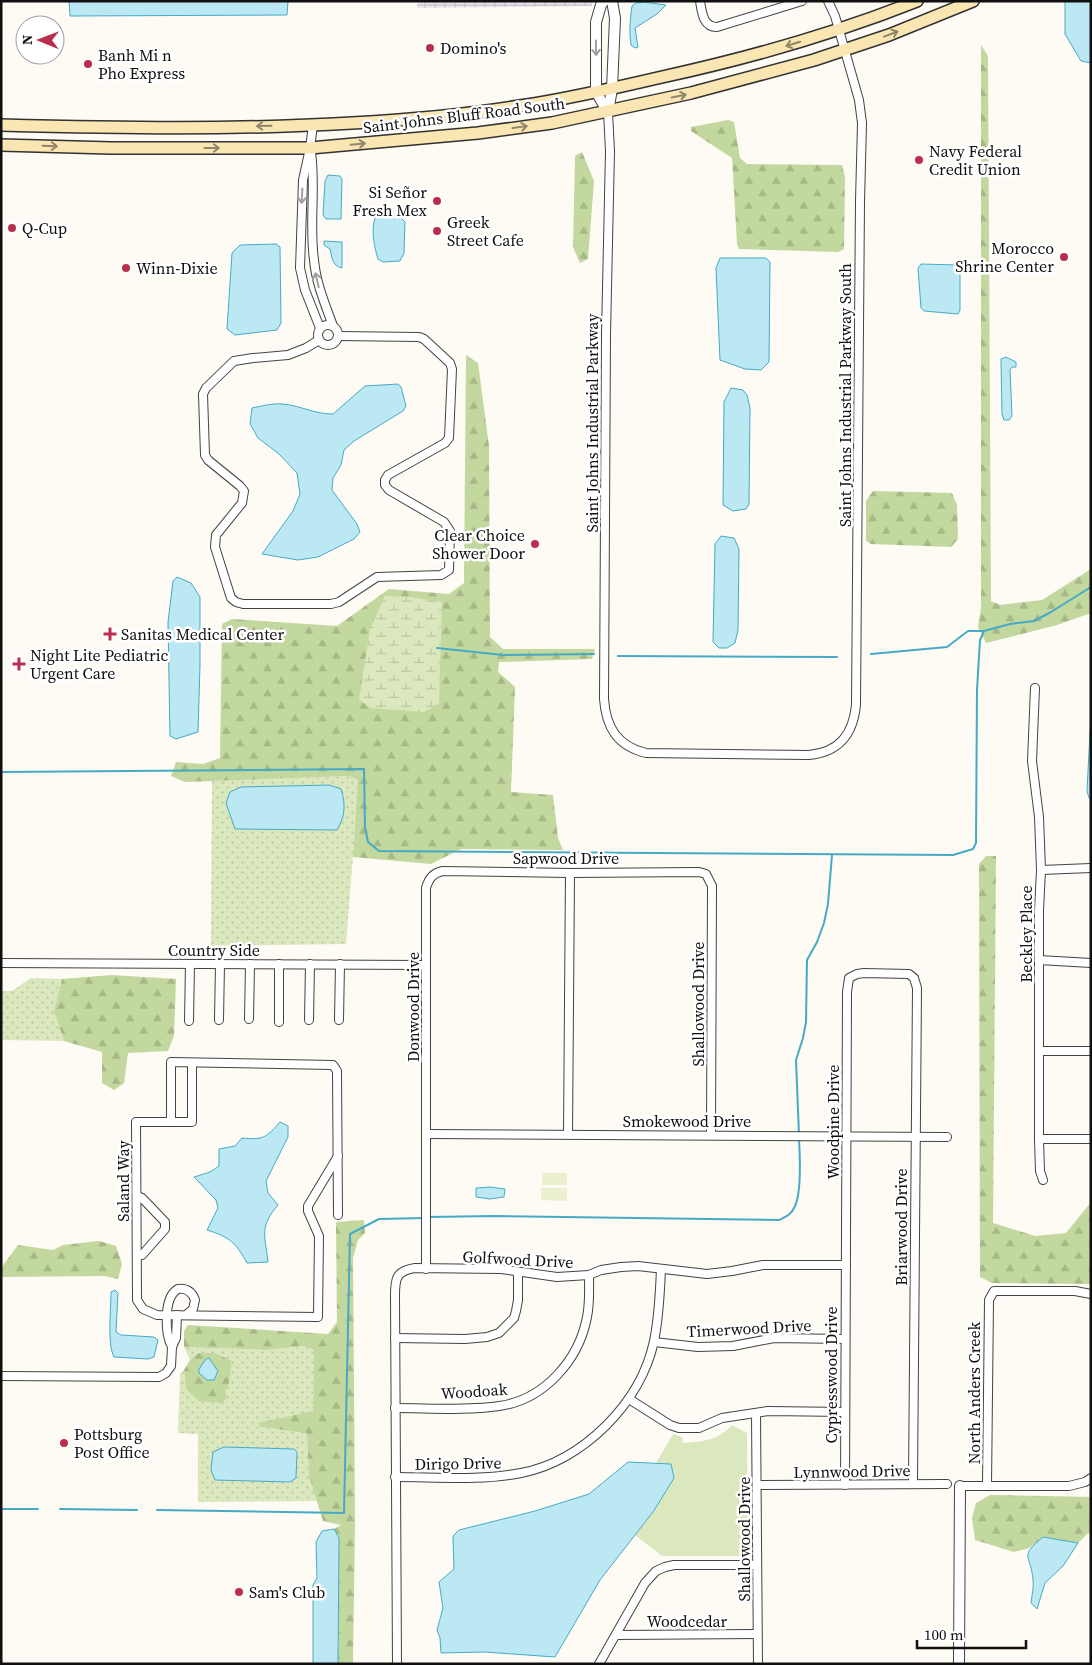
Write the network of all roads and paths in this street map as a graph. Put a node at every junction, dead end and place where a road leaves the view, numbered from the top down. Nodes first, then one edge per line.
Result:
1 (604, 1) edge
2 (612, 1) edge
3 (700, 1) edge
4 (802, 1) edge
5 (828, 1) edge
6 (917, 1) edge
7 (973, 1) edge
8 (840, 30) junction
9 (845, 50) junction
10 (612, 88) junction
11 (596, 92) junction
12 (608, 112) junction
13 (1, 125) edge
14 (313, 125) junction
15 (1, 145) edge
16 (310, 148) junction
17 (333, 326) junction
18 (320, 328) junction
19 (338, 336) junction
20 (319, 340) junction
21 (1035, 688) dead end
22 (613, 734) joint
23 (1091, 868) edge
24 (1040, 870) junction
25 (570, 872) junction
26 (706, 874) joint
27 (428, 880) joint
28 (1039, 960) junction
29 (1, 962) edge
30 (1091, 962) edge
31 (190, 964) junction
32 (220, 964) junction
33 (250, 964) junction
34 (279, 964) junction
35 (310, 964) junction
36 (340, 964) junction
37 (426, 964) junction
38 (850, 978) joint
39 (249, 1019) dead end
40 (219, 1020) dead end
41 (309, 1020) dead end
42 (339, 1020) dead end
43 (189, 1021) dead end
44 (279, 1022) dead end
45 (1040, 1051) junction
46 (1091, 1051) edge
47 (192, 1062) junction
48 (171, 1122) junction
49 (427, 1134) junction
50 (568, 1134) junction
51 (711, 1134) junction
52 (847, 1137) junction
53 (916, 1137) junction
54 (948, 1137) dead end
55 (1039, 1139) junction
56 (1091, 1139) edge
57 (338, 1156) junction
58 (1044, 1180) dead end
59 (137, 1196) junction
60 (338, 1215) dead end
61 (137, 1256) junction
62 (846, 1265) junction
63 (426, 1269) junction
64 (660, 1269) junction
65 (518, 1272) junction
66 (589, 1275) junction
67 (1091, 1294) edge
68 (168, 1315) junction
69 (177, 1315) junction
70 (186, 1315) junction
71 (394, 1338) junction
72 (845, 1339) junction
73 (654, 1342) junction
74 (172, 1346) junction
75 (1, 1376) edge
76 (629, 1399) junction
77 (395, 1408) junction
78 (845, 1412) junction
79 (756, 1414) junction
80 (395, 1477) junction
81 (1091, 1478) edge
82 (913, 1483) junction
83 (947, 1484) dead end
84 (758, 1485) junction
85 (845, 1485) junction
86 (960, 1486) joint
87 (987, 1486) junction
88 (757, 1565) junction
89 (616, 1634) junction
90 (758, 1634) junction
91 (397, 1664) edge
92 (599, 1664) edge
93 (758, 1664) edge
94 (959, 1664) edge

1 -> 11 street
2 - 10 street
3 - 4 street
5 - 8 street, Saint Johns Industrial Parkway South
6 - 8 main road, Saint Johns Bluff Road South
9 -> 7 main road, Saint Johns Bluff Road South
8 - 9 street, Saint Johns Industrial Parkway South
8 -> 10 main road, Saint Johns Bluff Road South
12 -> 9 main road, Saint Johns Bluff Road South
9 - 22 street, Saint Johns Industrial Parkway South
10 - 11 main road, Saint Johns Bluff Road South
10 - 12 street
11 - 12 street
11 - 14 main road, Saint Johns Bluff Road South
16 -> 12 main road, Saint Johns Bluff Road South
12 - 22 street, Saint Johns Industrial Parkway
14 -> 13 main road, Saint Johns Bluff Road South
14 - 16 street
15 -> 16 main road, Saint Johns Bluff Road South
17 -> 16 street
16 -> 18 street
17 - 18 street
17 - 19 street
18 - 20 street
19 - 20 street
19 - 20 street
21 - 24 street, Beckley Place
23 - 24 street
24 - 28 street, Beckley Place
25 - 26 street, Sapwood Drive
25 - 27 street, Sapwood Drive
25 - 50 street
26 - 51 street, Shallowood Drive
27 - 37 street, Donwood Drive
28 - 30 street
28 - 45 street, Beckley Place
29 - 31 street, Country Side
31 - 32 street, Country Side
31 - 43 street
32 - 33 street, Country Side
32 - 40 street
33 - 34 street, Country Side
33 - 39 street
34 - 35 street, Country Side
34 - 44 street
35 - 36 street, Country Side
35 - 41 street
36 - 37 street, Country Side
36 - 42 street
37 - 49 street, Donwood Drive
38 - 52 street, Woodpine Drive
38 - 53 street, Briarwood Drive
45 - 46 street
45 - 55 street, Beckley Place
47 - 48 street, Saland Way
47 - 48 street
47 - 57 street
48 - 59 street, Saland Way
49 - 50 street, Smokewood Drive
49 - 63 street, Donwood Drive
50 - 51 street, Smokewood Drive
51 - 52 street, Smokewood Drive
52 - 53 street, Smokewood Drive
52 - 62 street, Woodpine Drive
53 - 54 street, Smokewood Drive
53 - 82 street, Briarwood Drive
55 - 56 street
55 - 58 street, Beckley Place
57 - 60 street
57 - 70 street, Saland Way
59 - 61 street, Saland Way
59 - 61 street
61 - 68 street, Saland Way
62 - 64 street, Golfwood Drive
62 - 72 street, Cypresswood Drive
63 - 65 street, Golfwood Drive
63 - 71 street, Golfwood Drive
64 - 66 street, Golfwood Drive
64 - 73 street, Dirigo Drive
65 - 66 street, Golfwood Drive
65 - 71 street
66 - 77 street, Woodoak
67 - 87 street, North Anders Creek
68 - 69 street, Saland Way
68 - 70 street
68 - 74 street
69 - 70 street, Saland Way
69 - 74 street
71 - 77 street, Golfwood Drive
72 - 73 street, Timerwood Drive
72 - 78 street, Cypresswood Drive
73 - 76 street, Dirigo Drive
74 - 75 street
76 - 79 street
76 - 80 street, Dirigo Drive
77 - 80 street, Golfwood Drive
78 - 79 street
78 - 85 street, Cypresswood Drive
79 - 84 street, Shallowood Drive
80 - 91 street, Golfwood Drive
81 - 87 street
82 - 83 street, Lynnwood Drive
82 - 85 street, Lynnwood Drive
84 - 85 street, Lynnwood Drive
84 - 88 street, Shallowood Drive
86 - 87 street
86 - 94 street
88 - 89 street
88 - 90 street, Shallowood Drive
89 - 90 street, Woodcedar
89 - 92 street
90 - 93 street, Shallowood Drive

